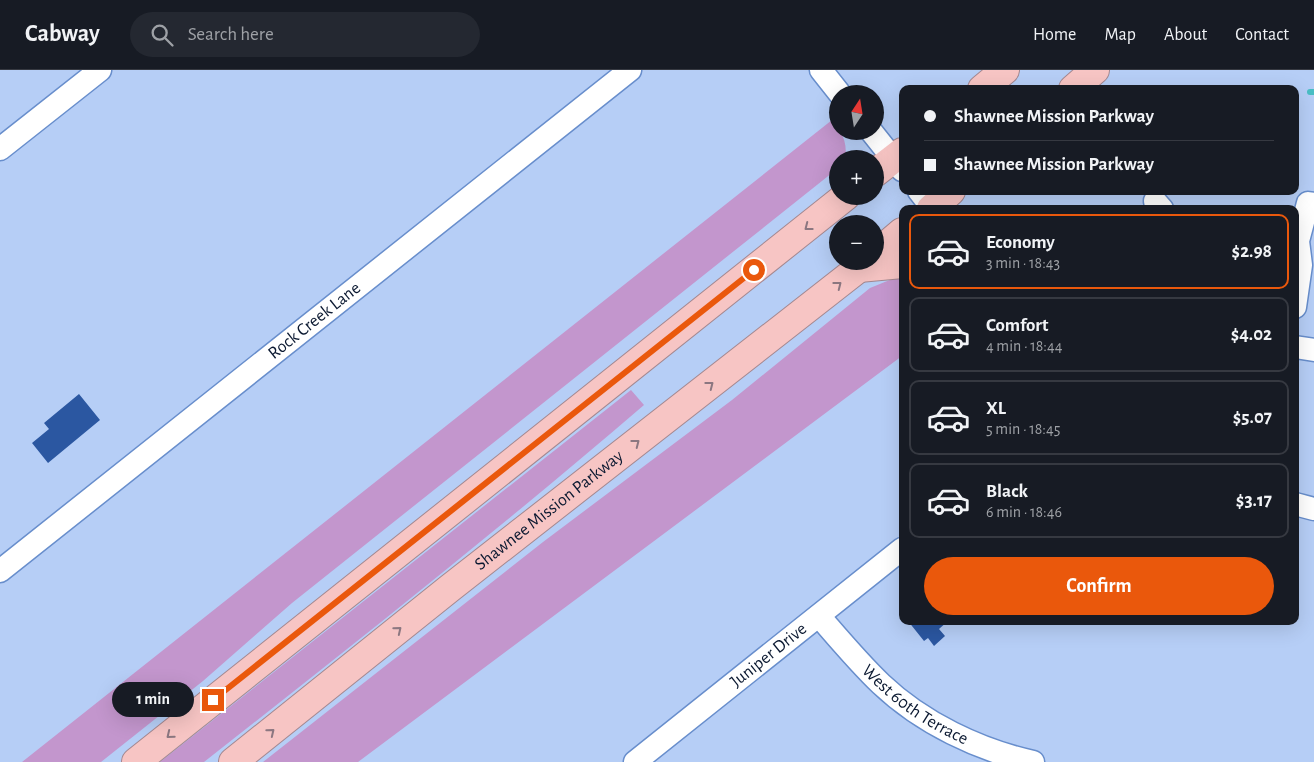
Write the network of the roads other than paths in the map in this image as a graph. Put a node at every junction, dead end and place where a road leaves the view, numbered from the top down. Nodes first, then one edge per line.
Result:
1 (100, 70) edge
2 (630, 70) edge
3 (821, 70) edge
4 (1005, 70) edge
5 (1095, 70) edge
6 (833, 85) edge
7 (987, 85) edge
8 (1078, 85) edge
9 (877, 140) edge
10 (0, 149) edge
11 (893, 164) edge
12 (1314, 204) edge
13 (835, 205) edge
14 (899, 235) edge
15 (1299, 237) edge
16 (884, 247) edge
17 (1299, 249) edge
18 (884, 263) edge
19 (899, 264) edge
20 (857, 270) edge
21 (1299, 280) edge
22 (1299, 348) edge
23 (1314, 350) edge
24 (1299, 505) edge
25 (1314, 509) edge
26 (899, 551) edge
27 (0, 571) edge
28 (819, 616) junction
29 (136, 762) edge
30 (233, 762) edge
31 (635, 762) edge
32 (1033, 762) edge

1 - 10 street
2 - 27 street, Rock Creek Lane
3 - 6 street
4 - 7 highway
5 - 8 highway
9 - 11 street
12 - 15 street
13 -> 29 highway
14 - 16 highway, Shawnee Mission Parkway
17 - 21 street
18 - 19 highway
30 -> 20 highway, Shawnee Mission Parkway
22 - 23 street
24 - 25 street
26 - 28 street, Juniper Drive
28 - 31 street, Juniper Drive
28 - 32 street, West 60th Terrace

